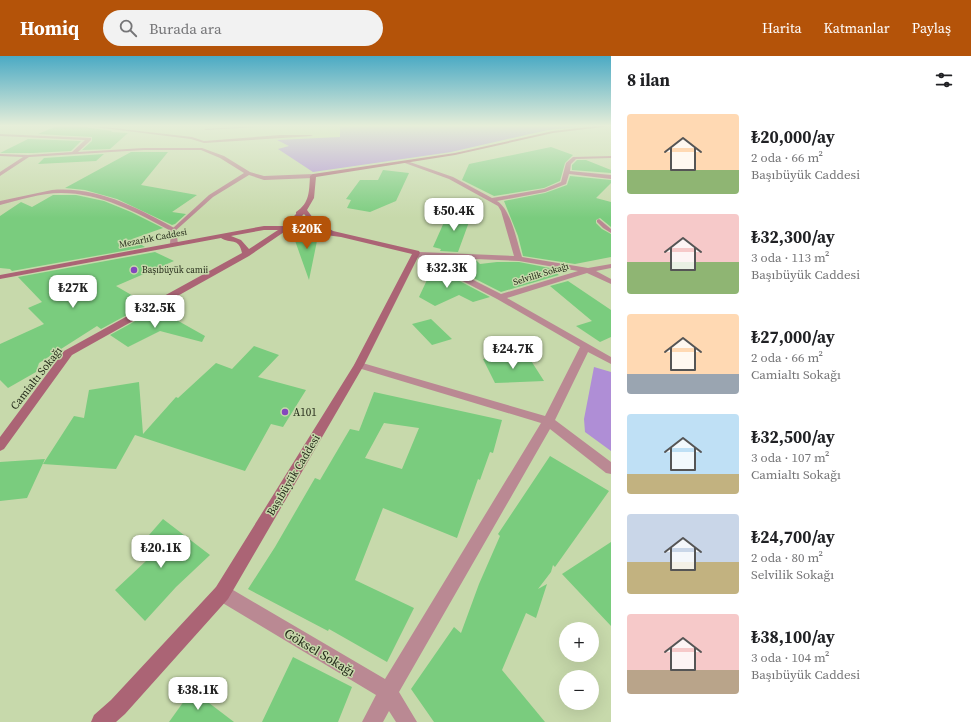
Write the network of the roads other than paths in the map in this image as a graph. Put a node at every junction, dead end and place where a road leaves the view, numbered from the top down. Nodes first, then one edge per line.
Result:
1 (28, 156) edge
2 (220, 156) edge
3 (443, 156) edge
4 (611, 157) edge
5 (406, 162) junction
6 (566, 172) junction
7 (248, 173) junction
8 (0, 174) edge
9 (313, 176) junction
10 (611, 178) edge
11 (493, 200) junction
12 (0, 203) edge
13 (304, 210) junction
14 (599, 221) dead end
15 (287, 227) junction
16 (264, 228) junction
17 (174, 230) junction
18 (611, 231) edge
19 (333, 233) junction
20 (174, 244) junction
21 (416, 253) junction
22 (246, 254) junction
23 (519, 259) junction
24 (611, 266) edge
25 (588, 270) junction
26 (0, 277) edge
27 (611, 282) edge
28 (500, 297) junction
29 (586, 346) junction
30 (611, 361) edge
31 (359, 365) junction
32 (548, 421) junction
33 (0, 446) edge
34 (611, 469) edge
35 (222, 593) junction
36 (388, 692) junction
37 (101, 722) edge
38 (372, 722) edge
39 (407, 722) edge

1 - 8 street
2 - 7 street
3 - 5 main road
4 - 6 street
5 - 9 main road
5 - 11 street
6 - 10 street
6 - 11 street
7 - 9 street
7 - 17 street
9 - 13 main road
11 - 23 street
12 - 17 street
13 - 15 main road
13 - 16 main road
13 - 19 main road
14 - 18 lane
15 - 16 main road, Mezarlık Caddesi
15 - 19 main road
15 - 22 main road, Camialtı Sokağı
16 - 20 main road, Mezarlık Caddesi
17 - 20 street
19 - 21 main road
20 - 22 main road
20 - 26 main road, Mezarlık Caddesi
21 - 23 street
21 - 28 street
21 - 31 main road, Başıbüyük Caddesi
22 - 33 main road, Camialtı Sokağı
23 - 25 street
24 - 25 street
25 - 27 street
25 - 28 street, Selvilik Sokağı
28 - 29 street
29 - 30 street
29 - 32 street
31 - 32 street
31 - 35 main road, Başıbüyük Caddesi
32 - 34 street
32 - 36 street
35 - 36 street, Göksel Sokağı
35 - 37 main road, Başıbüyük Caddesi
36 - 38 street
36 - 39 street, Göksel Sokağı

